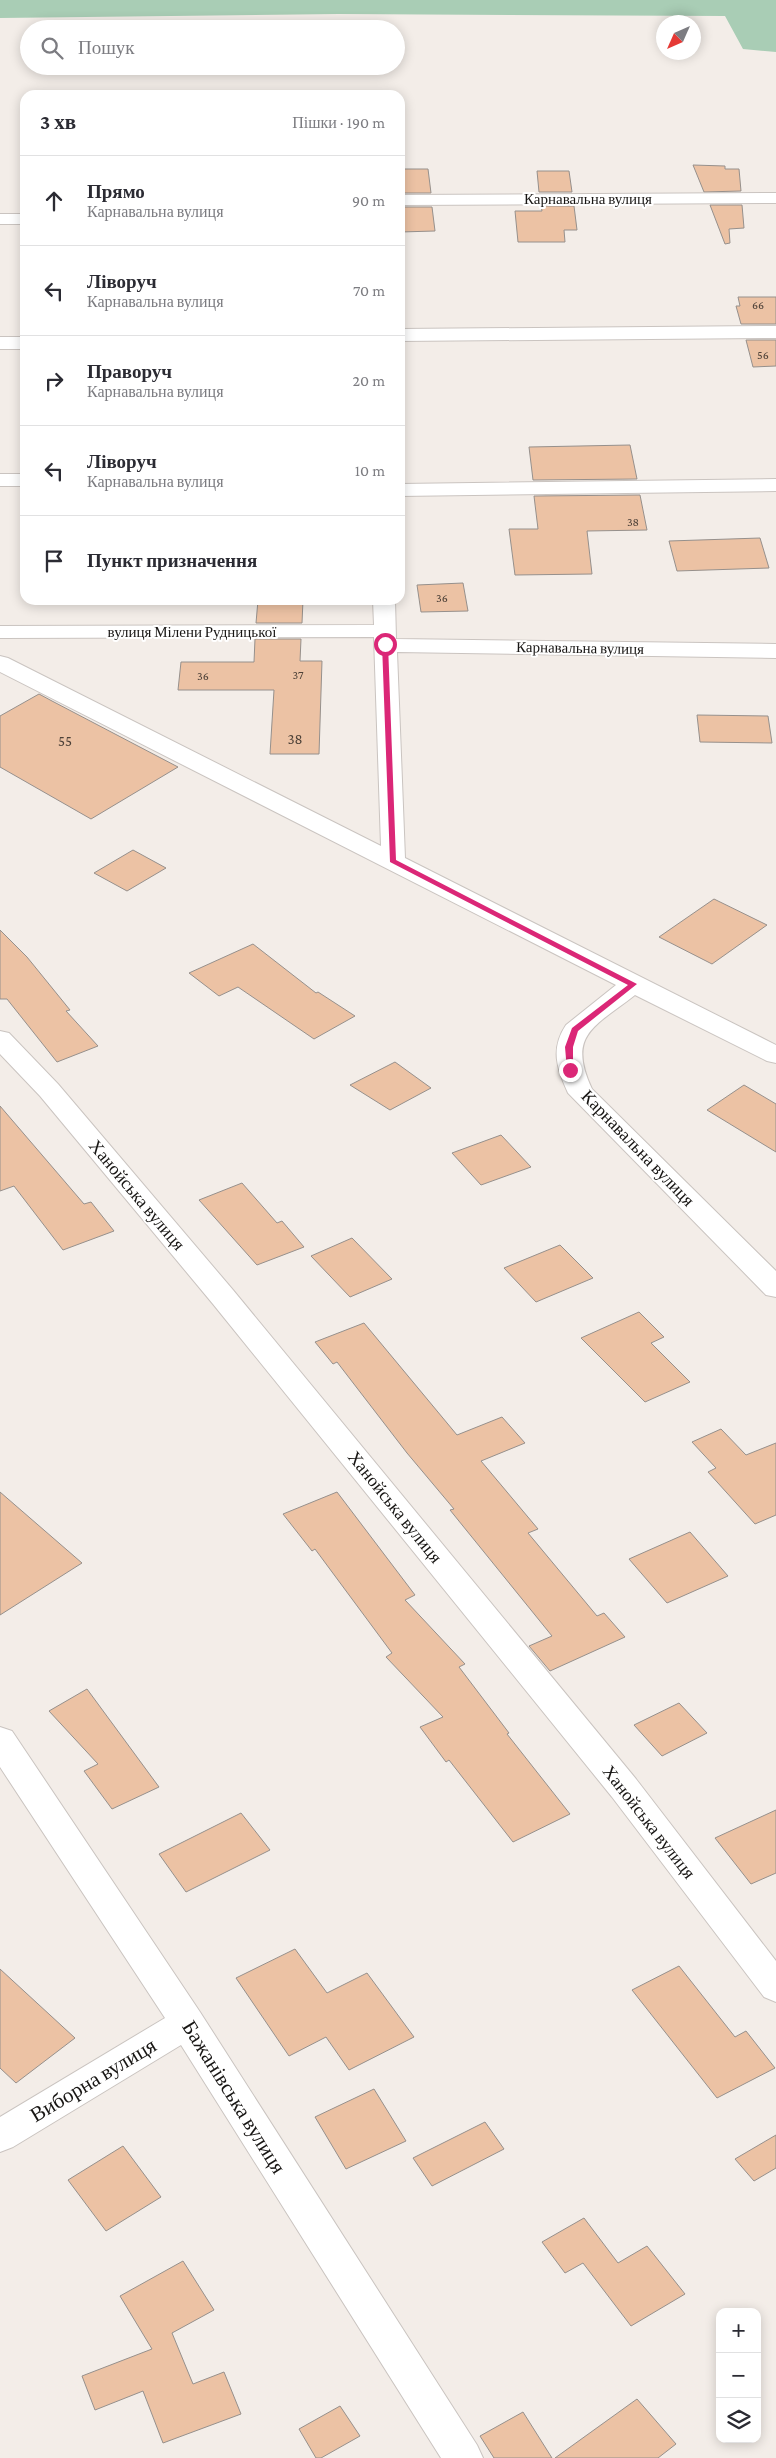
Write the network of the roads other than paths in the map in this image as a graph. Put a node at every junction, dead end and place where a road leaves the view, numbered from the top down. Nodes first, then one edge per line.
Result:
1 (776, 198) edge
2 (405, 200) edge
3 (20, 219) edge
4 (0, 220) edge
5 (776, 332) edge
6 (405, 335) edge
7 (0, 343) edge
8 (20, 343) edge
9 (0, 480) edge
10 (20, 480) edge
11 (776, 485) edge
12 (405, 490) edge
13 (384, 605) edge
14 (0, 632) edge
15 (385, 638) junction
16 (776, 651) edge
17 (0, 663) edge
18 (393, 861) junction
19 (634, 984) junction
20 (0, 1039) edge
21 (776, 1055) edge
22 (776, 1288) edge
23 (0, 1740) edge
24 (776, 1987) edge
25 (186, 2023) junction
26 (0, 2136) edge
27 (462, 2458) edge

1 - 2 street, Карнавальна вулиця
3 - 4 street
5 - 6 street
7 - 8 street
9 - 10 street
11 - 12 street
13 - 15 street
14 - 15 street, вулиця Мілени Рудницької
15 - 16 street, Карнавальна вулиця
15 - 18 street
17 - 18 street
18 - 19 street
19 - 21 street
19 - 22 street, Карнавальна вулиця
20 - 24 street, Ханойська вулиця
23 - 25 street, Бажанівська вулиця
25 - 26 street, Виборна вулиця
25 - 27 street, Бажанівська вулиця

